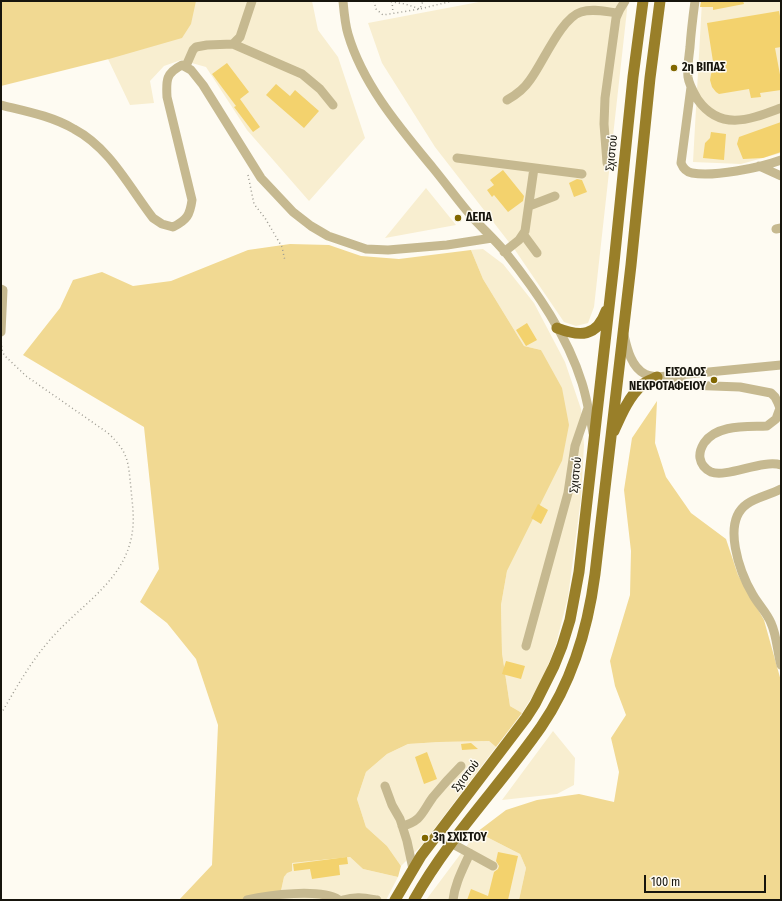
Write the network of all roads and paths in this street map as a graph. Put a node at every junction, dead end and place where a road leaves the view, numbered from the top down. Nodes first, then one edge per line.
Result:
1 (252, 1) edge
2 (343, 1) edge
3 (374, 1) edge
4 (387, 1) edge
5 (392, 1) edge
6 (406, 1) edge
7 (423, 1) edge
8 (438, 1) edge
9 (452, 1) edge
10 (625, 1) edge
11 (643, 1) edge
12 (660, 1) edge
13 (695, 1) edge
14 (405, 4) junction
15 (436, 5) junction
16 (420, 9) junction
17 (393, 13) junction
18 (618, 13) junction
19 (233, 44) junction
20 (186, 66) junction
21 (691, 87) junction
22 (507, 100) dead end
23 (1, 105) edge
24 (333, 105) dead end
25 (781, 108) edge
26 (457, 158) dead end
27 (249, 159) junction
28 (781, 160) edge
29 (607, 164) dead end
30 (760, 166) junction
31 (534, 168) junction
32 (582, 174) dead end
33 (781, 176) edge
34 (555, 196) dead end
35 (529, 206) junction
36 (523, 234) junction
37 (492, 238) junction
38 (504, 252) junction
39 (537, 253) dead end
40 (285, 261) dead end
41 (1, 289) edge
42 (610, 297) junction
43 (1, 312) edge
44 (557, 328) junction
45 (623, 330) junction
46 (1, 332) edge
47 (781, 365) edge
48 (670, 376) junction
49 (657, 377) junction
50 (588, 407) junction
51 (593, 438) junction
52 (610, 440) junction
53 (781, 465) edge
54 (781, 489) edge
55 (526, 646) dead end
56 (781, 665) edge
57 (1, 714) edge
58 (461, 766) dead end
59 (386, 786) dead end
60 (402, 826) junction
61 (451, 843) junction
62 (470, 853) junction
63 (493, 866) dead end
64 (413, 869) junction
65 (246, 900) edge
66 (339, 900) edge
67 (343, 900) edge
68 (377, 900) edge
69 (395, 900) edge
70 (414, 900) edge
71 (453, 900) edge

1 - 19 street
2 - 37 street
3 - 17 path
4 - 5 path
5 - 14 path
5 - 17 path
6 - 14 path
7 - 16 path
8 - 15 path
9 - 15 path
10 - 18 street
11 - 42 main road, Σχιστού
12 - 45 main road
13 - 21 street
14 - 16 path
15 - 16 path
16 - 17 path
18 - 22 street
18 - 29 street
19 - 20 street
19 - 24 street
20 - 23 street
20 - 27 street
21 - 25 street
21 - 30 street
26 - 31 street
27 - 37 street
27 - 40 path
28 - 30 street
30 - 33 street
31 - 32 street
31 - 35 street
34 - 35 street
35 - 36 street
36 - 38 street
36 - 39 street
37 - 38 street
38 - 44 street
41 - 43 street
42 - 44 main road
42 - 51 main road, Σχιστού
43 - 46 street
44 - 50 street
45 - 49 street
45 - 52 main road
46 - 57 path
47 - 48 street
48 - 49 street
48 - 53 street
49 - 52 main road
50 - 51 street
50 - 55 street
51 - 64 main road, Σχιστού
52 - 61 main road
54 - 56 street
58 - 60 street
59 - 60 street
60 - 64 street
61 - 62 street
61 - 70 main road
62 - 63 street
62 - 71 street
64 - 69 main road, Σχιστού
65 - 66 street
67 - 68 street

